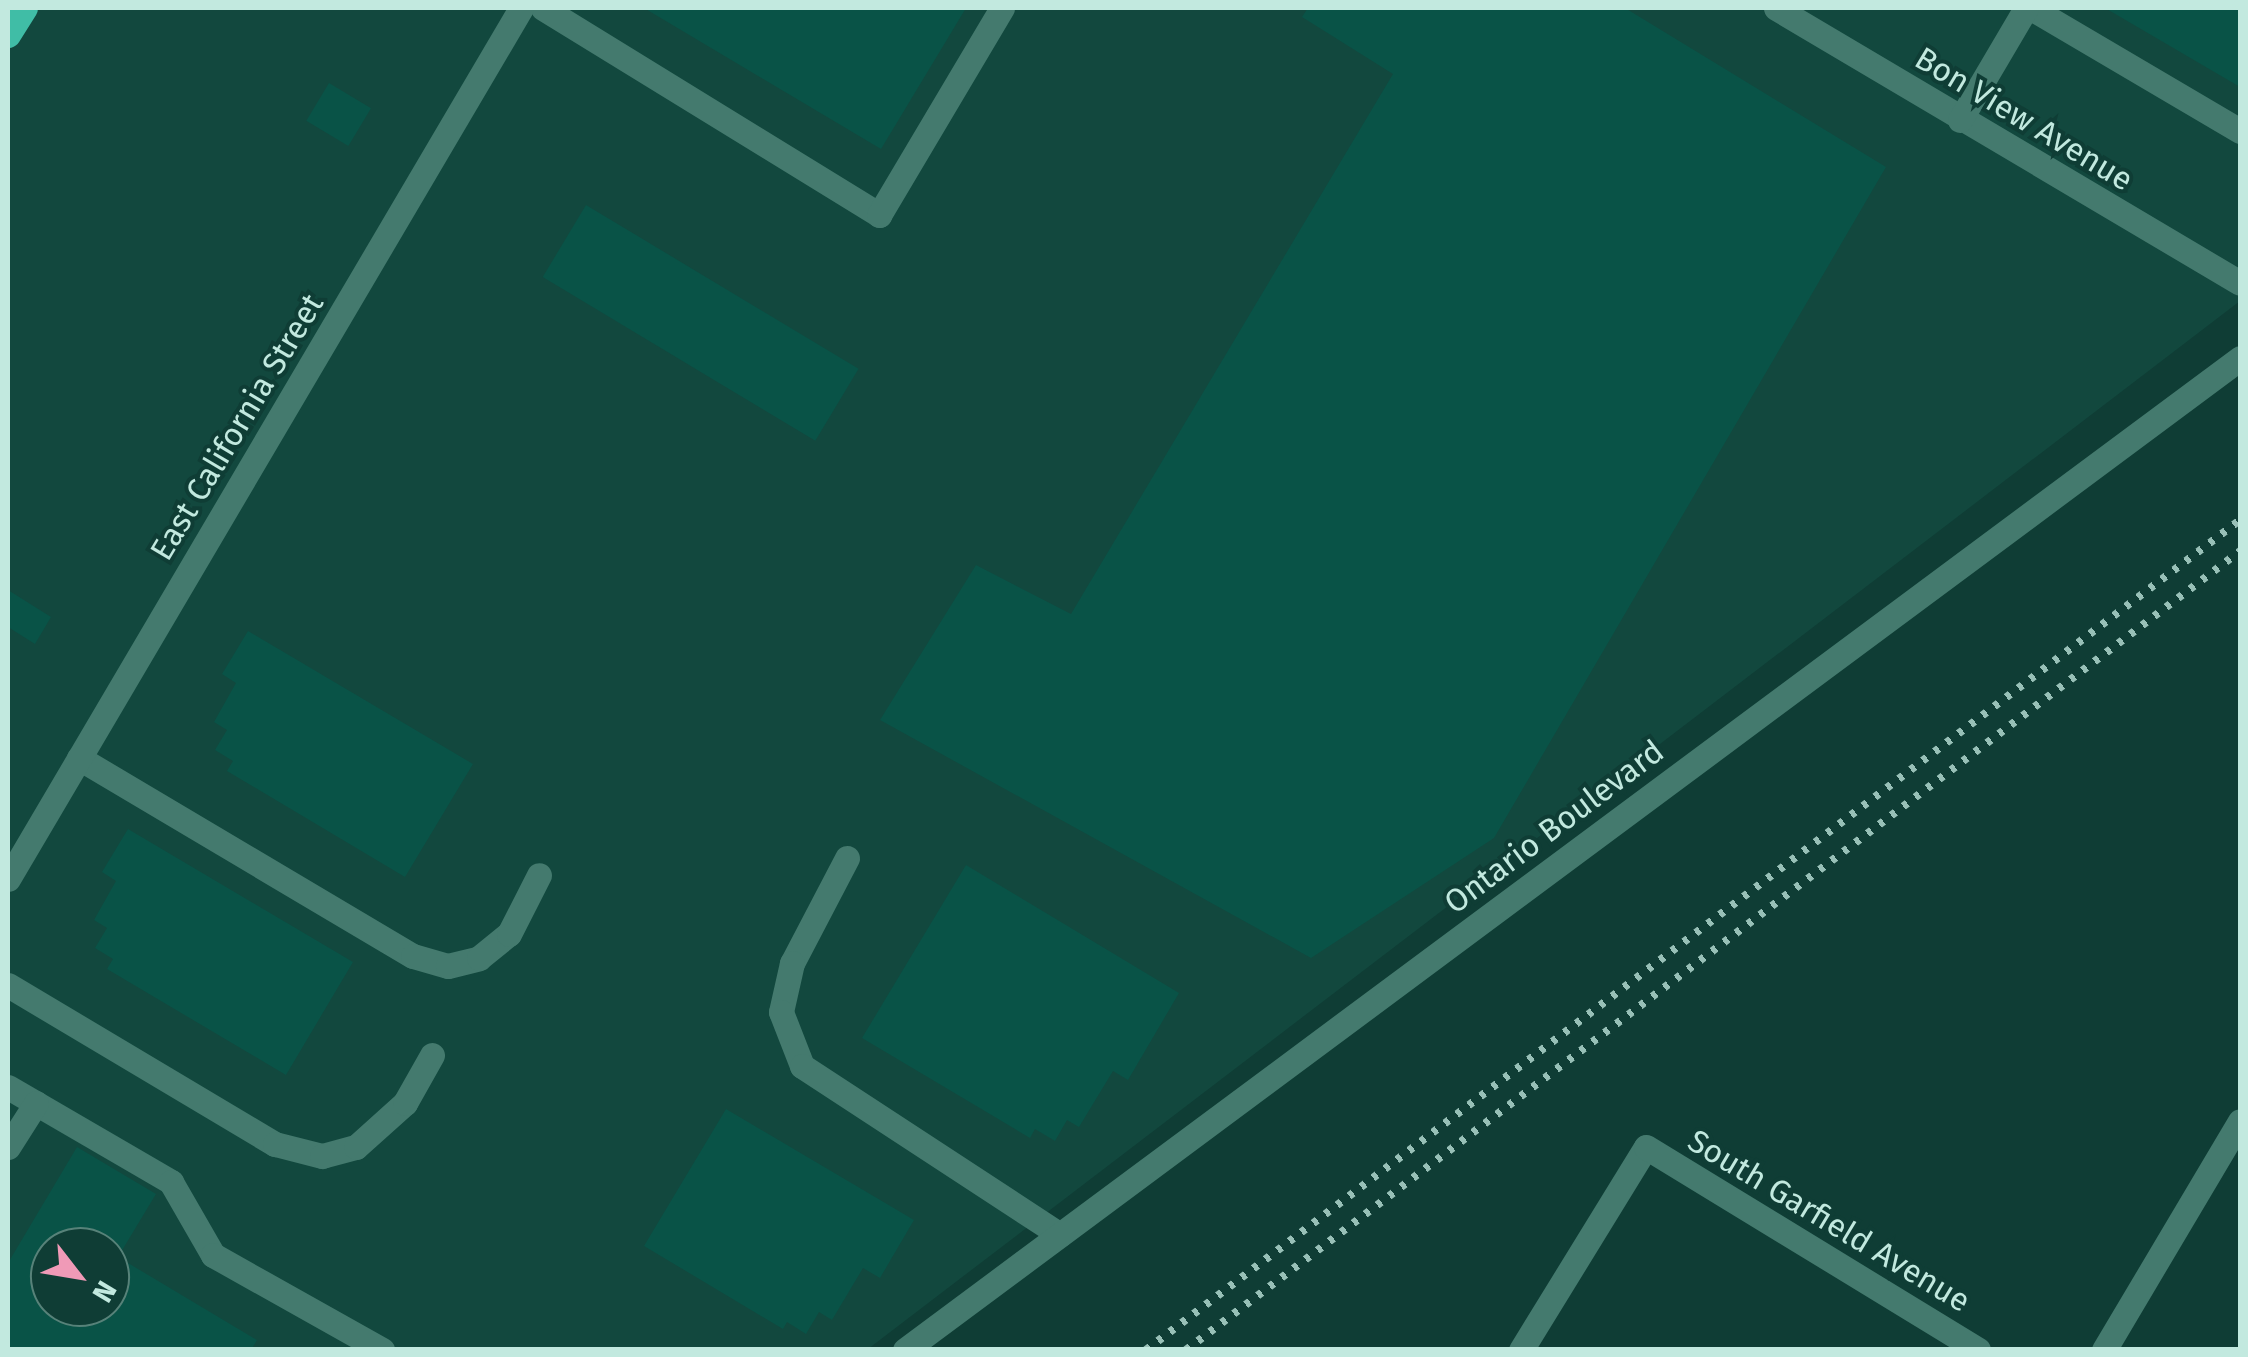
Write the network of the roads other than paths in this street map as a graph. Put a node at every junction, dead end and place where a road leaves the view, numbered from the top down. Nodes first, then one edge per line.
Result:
1 (24, 8) edge
2 (522, 8) edge
3 (543, 8) edge
4 (1002, 8) edge
5 (1776, 8) edge
6 (2029, 8) edge
7 (8, 34) edge
8 (1960, 120) junction
9 (2240, 131) edge
10 (2240, 284) edge
11 (2240, 358) edge
12 (78, 758) junction
13 (847, 858) dead end
14 (539, 875) dead end
15 (8, 879) edge
16 (8, 985) edge
17 (432, 1055) dead end
18 (8, 1087) edge
19 (36, 1103) junction
20 (2240, 1121) edge
21 (8, 1148) edge
22 (1060, 1235) junction
23 (382, 1350) edge
24 (906, 1350) edge
25 (1521, 1350) edge
26 (1978, 1350) edge
27 (2104, 1350) edge

1 - 7 main road
2 - 12 street, East California Street
3 - 4 street
5 - 8 street, Bon View Avenue
6 - 8 street
6 - 9 street
8 - 10 street, Bon View Avenue
11 - 22 street, Ontario Boulevard
12 - 14 street
12 - 15 street, East California Street
13 - 22 street
16 - 17 street
18 - 19 street
19 - 21 street
19 - 23 street
20 - 27 street
22 - 24 street, Ontario Boulevard
25 - 26 street, South Garfield Avenue

